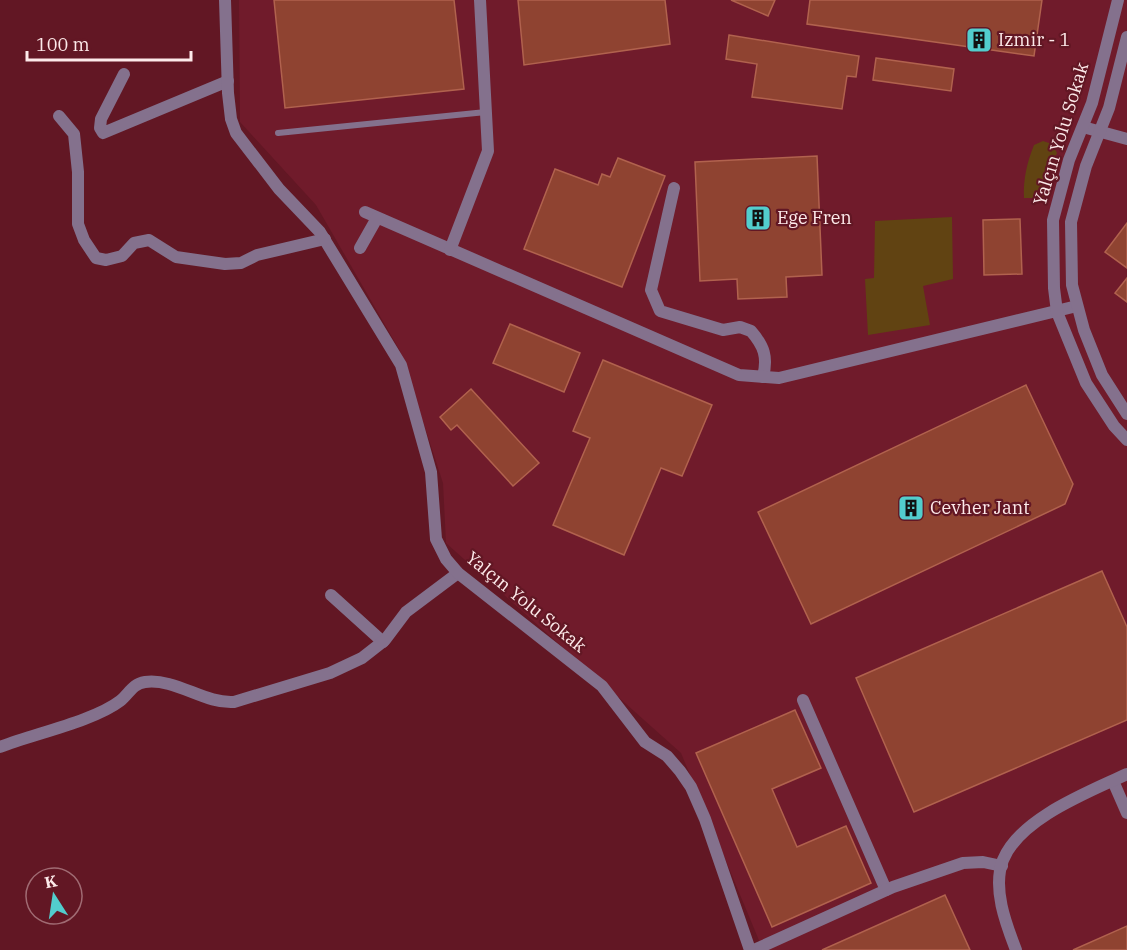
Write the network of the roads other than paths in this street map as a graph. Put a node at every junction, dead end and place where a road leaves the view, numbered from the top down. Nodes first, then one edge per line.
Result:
1 (225, 0) edge
2 (480, 0) edge
3 (1118, 0) edge
4 (1127, 37) edge
5 (124, 74) dead end
6 (228, 81) junction
7 (486, 112) junction
8 (59, 116) dead end
9 (1083, 127) junction
10 (1100, 131) junction
11 (278, 133) dead end
12 (1127, 139) edge
13 (674, 188) dead end
14 (365, 212) dead end
15 (377, 218) junction
16 (325, 239) junction
17 (360, 248) dead end
18 (450, 250) junction
19 (1077, 306) junction
20 (1057, 312) junction
21 (763, 377) junction
22 (1127, 414) edge
23 (1127, 440) edge
24 (458, 573) junction
25 (331, 595) dead end
26 (384, 642) junction
27 (803, 700) dead end
28 (0, 747) edge
29 (1127, 774) edge
30 (1113, 781) junction
31 (1127, 813) edge
32 (1002, 866) junction
33 (886, 890) junction
34 (752, 950) edge
35 (1016, 950) edge

1 - 6 street, Yalçın Yolu Sokak
2 - 7 street
3 - 9 street, Yalçın Yolu Sokak
4 - 10 street, Yalçın Yolu Sokak
5 - 6 street
6 - 16 street, Yalçın Yolu Sokak
7 - 11 lane
7 - 18 street
8 - 16 street
9 - 10 street
9 - 20 street, Yalçın Yolu Sokak
10 - 12 street
10 - 19 street, Yalçın Yolu Sokak
13 - 21 street
14 - 15 street
15 - 17 street
15 - 18 street
16 - 24 street, Yalçın Yolu Sokak
18 - 21 street
19 - 20 street
19 - 22 street, Yalçın Yolu Sokak
20 - 21 street
20 - 23 street, Yalçın Yolu Sokak
24 - 26 street
24 - 34 street, Yalçın Yolu Sokak
25 - 26 street
26 - 28 street
27 - 33 street
29 - 30 street
30 - 31 street
30 - 32 street
32 - 33 street
32 - 35 street
33 - 34 street

